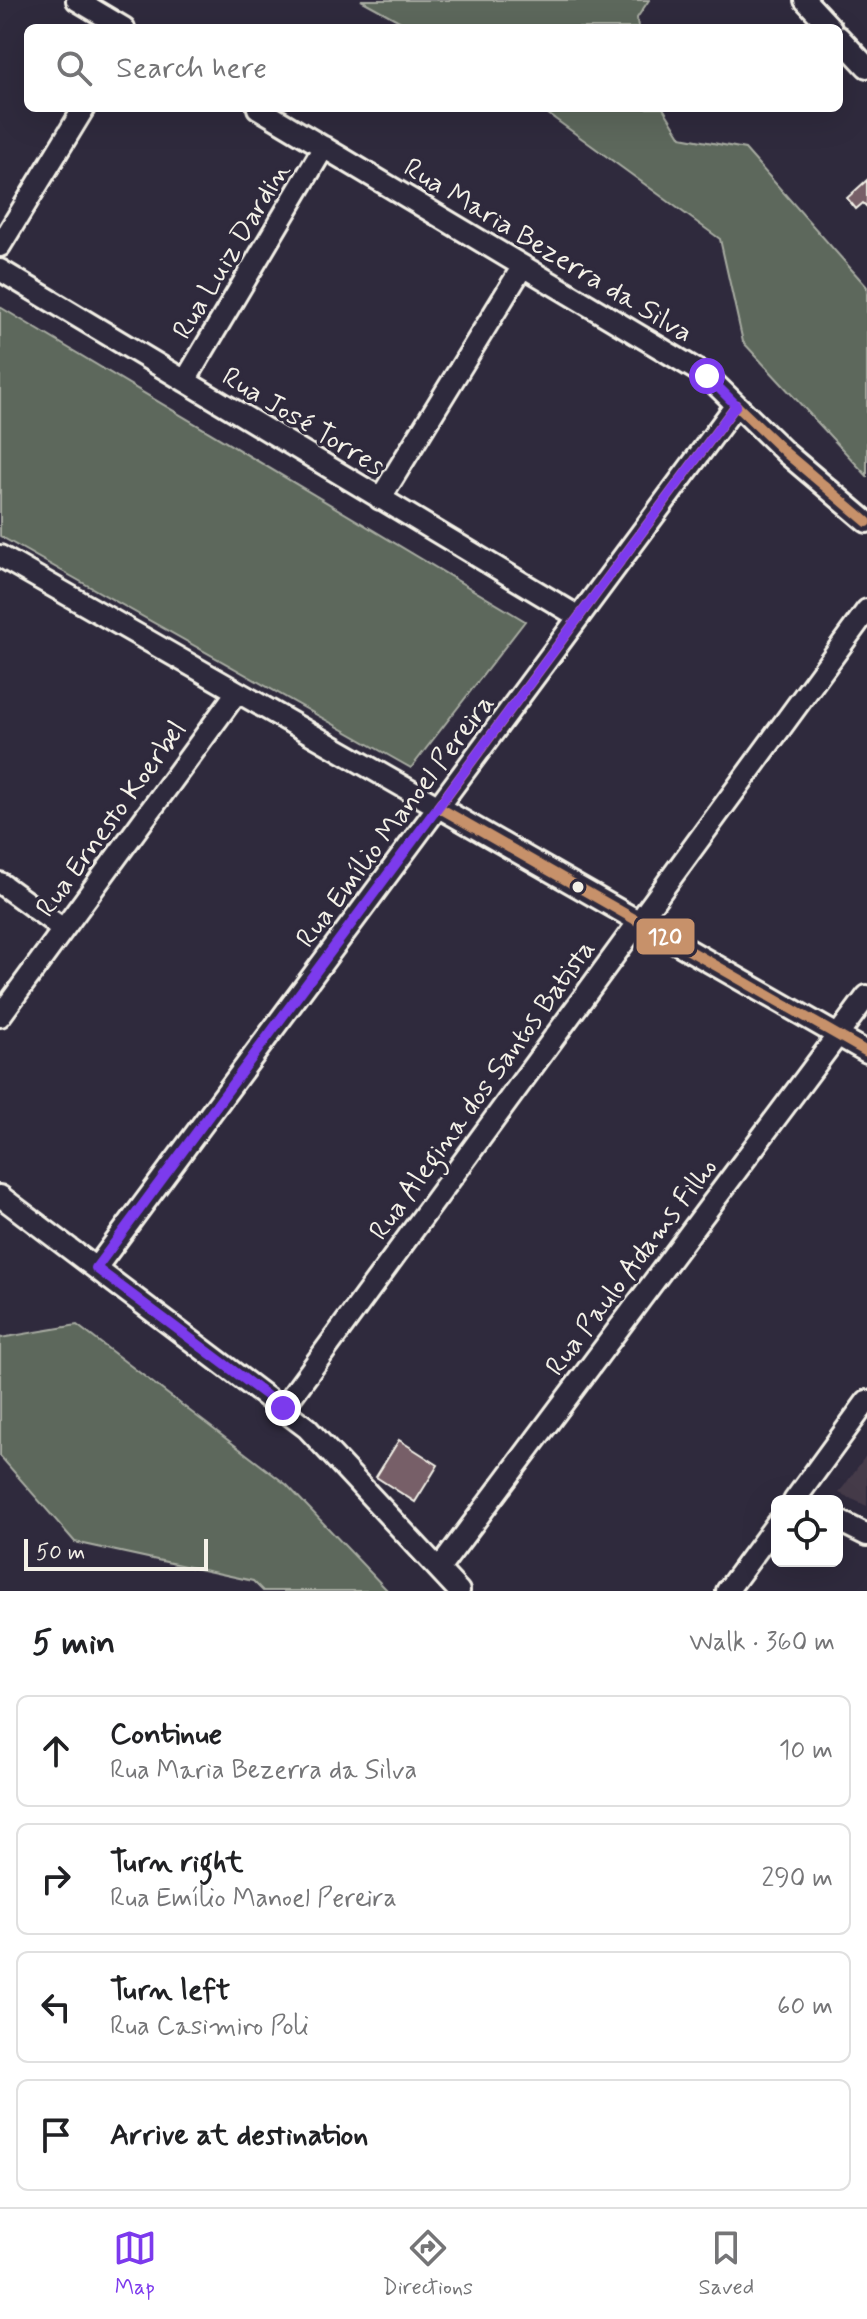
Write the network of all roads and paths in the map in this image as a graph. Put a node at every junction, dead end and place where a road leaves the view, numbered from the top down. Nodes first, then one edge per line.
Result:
1 (77, 0) edge
2 (805, 0) edge
3 (117, 24) edge
4 (827, 24) edge
5 (843, 41) edge
6 (867, 67) edge
7 (82, 112) edge
8 (265, 112) edge
9 (324, 147) junction
10 (0, 246) edge
11 (523, 266) junction
12 (0, 270) edge
13 (185, 381) junction
14 (736, 405) junction
15 (380, 499) junction
16 (867, 522) edge
17 (0, 556) edge
18 (867, 610) edge
19 (579, 617) junction
20 (237, 692) junction
21 (438, 807) junction
22 (0, 883) edge
23 (638, 922) junction
24 (63, 929) junction
25 (867, 996) edge
26 (0, 1016) edge
27 (838, 1036) junction
28 (867, 1052) edge
29 (0, 1196) edge
30 (96, 1268) junction
31 (867, 1401) edge
32 (283, 1408) junction
33 (800, 1495) edge
34 (843, 1523) edge
35 (771, 1531) edge
36 (867, 1535) edge
37 (439, 1569) junction
38 (459, 1591) edge
39 (727, 1591) edge

1 - 3 street
2 - 4 street
5 - 6 street
7 - 10 street
8 - 9 street, Rua Maria Bezerra da Silva
9 - 11 street, Rua Maria Bezerra da Silva
9 - 13 street, Rua Luiz Dardin
11 - 14 street, Rua Maria Bezerra da Silva
11 - 15 street
12 - 13 street, Rua José Torres
13 - 15 street, Rua José Torres
14 - 16 street, Rua Maria Bezerra da Silva
14 - 19 street, Rua Emílio Manoel Pereira
15 - 19 street, Rua José Torres
17 - 20 street
18 - 23 street, Rua Alegina dos Santos Batista
19 - 21 street, Rua Emílio Manoel Pereira
20 - 21 street
20 - 24 street, Rua Ernesto Koerbel
21 - 23 street
21 - 30 street, Rua Emílio Manoel Pereira
22 - 24 street
23 - 27 street
23 - 32 street, Rua Alegina dos Santos Batista
24 - 26 street, Rua Ernesto Koerbel
25 - 27 street, Rua Paulo Adams Filho
27 - 28 street
27 - 37 street, Rua Paulo Adams Filho
29 - 30 street
30 - 32 street
31 - 33 street
32 - 37 street
34 - 36 street
35 - 39 street
37 - 38 street

